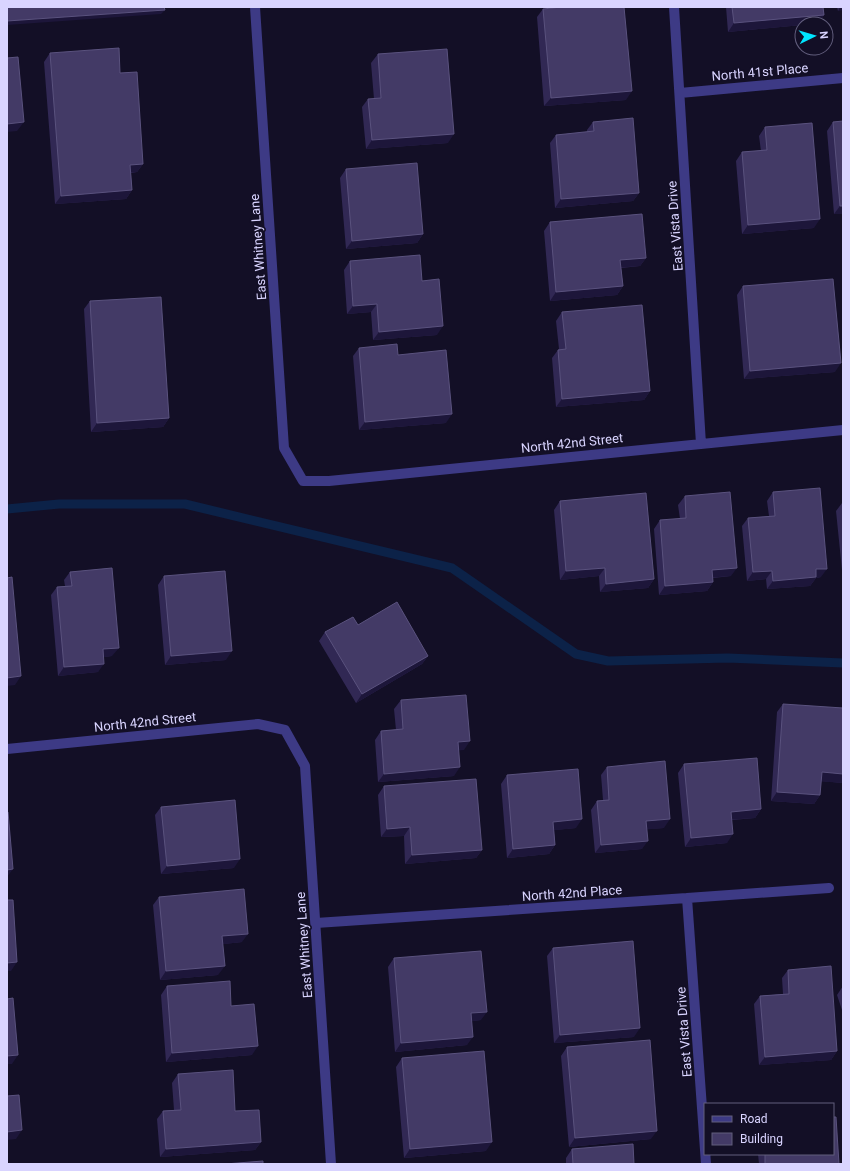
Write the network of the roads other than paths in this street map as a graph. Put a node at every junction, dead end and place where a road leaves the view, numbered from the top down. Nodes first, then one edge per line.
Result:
1 (255, 7) edge
2 (674, 7) edge
3 (843, 78) edge
4 (680, 93) junction
5 (843, 430) edge
6 (701, 444) junction
7 (303, 481) joint
8 (285, 730) joint
9 (7, 749) edge
10 (829, 888) dead end
11 (687, 898) junction
12 (316, 923) junction
13 (704, 1136) edge
14 (331, 1164) edge

1 - 7 street, East Whitney Lane
2 - 4 street, East Vista Drive
3 - 4 street, North 41st Place
4 - 6 street, East Vista Drive
5 - 6 street, North 42nd Street
6 - 7 street, North 42nd Street
8 - 9 street, North 42nd Street
8 - 12 street, East Whitney Lane
10 - 11 street, North 42nd Place
11 - 12 street, North 42nd Place
11 - 13 street, East Vista Drive
12 - 14 street, East Whitney Lane

